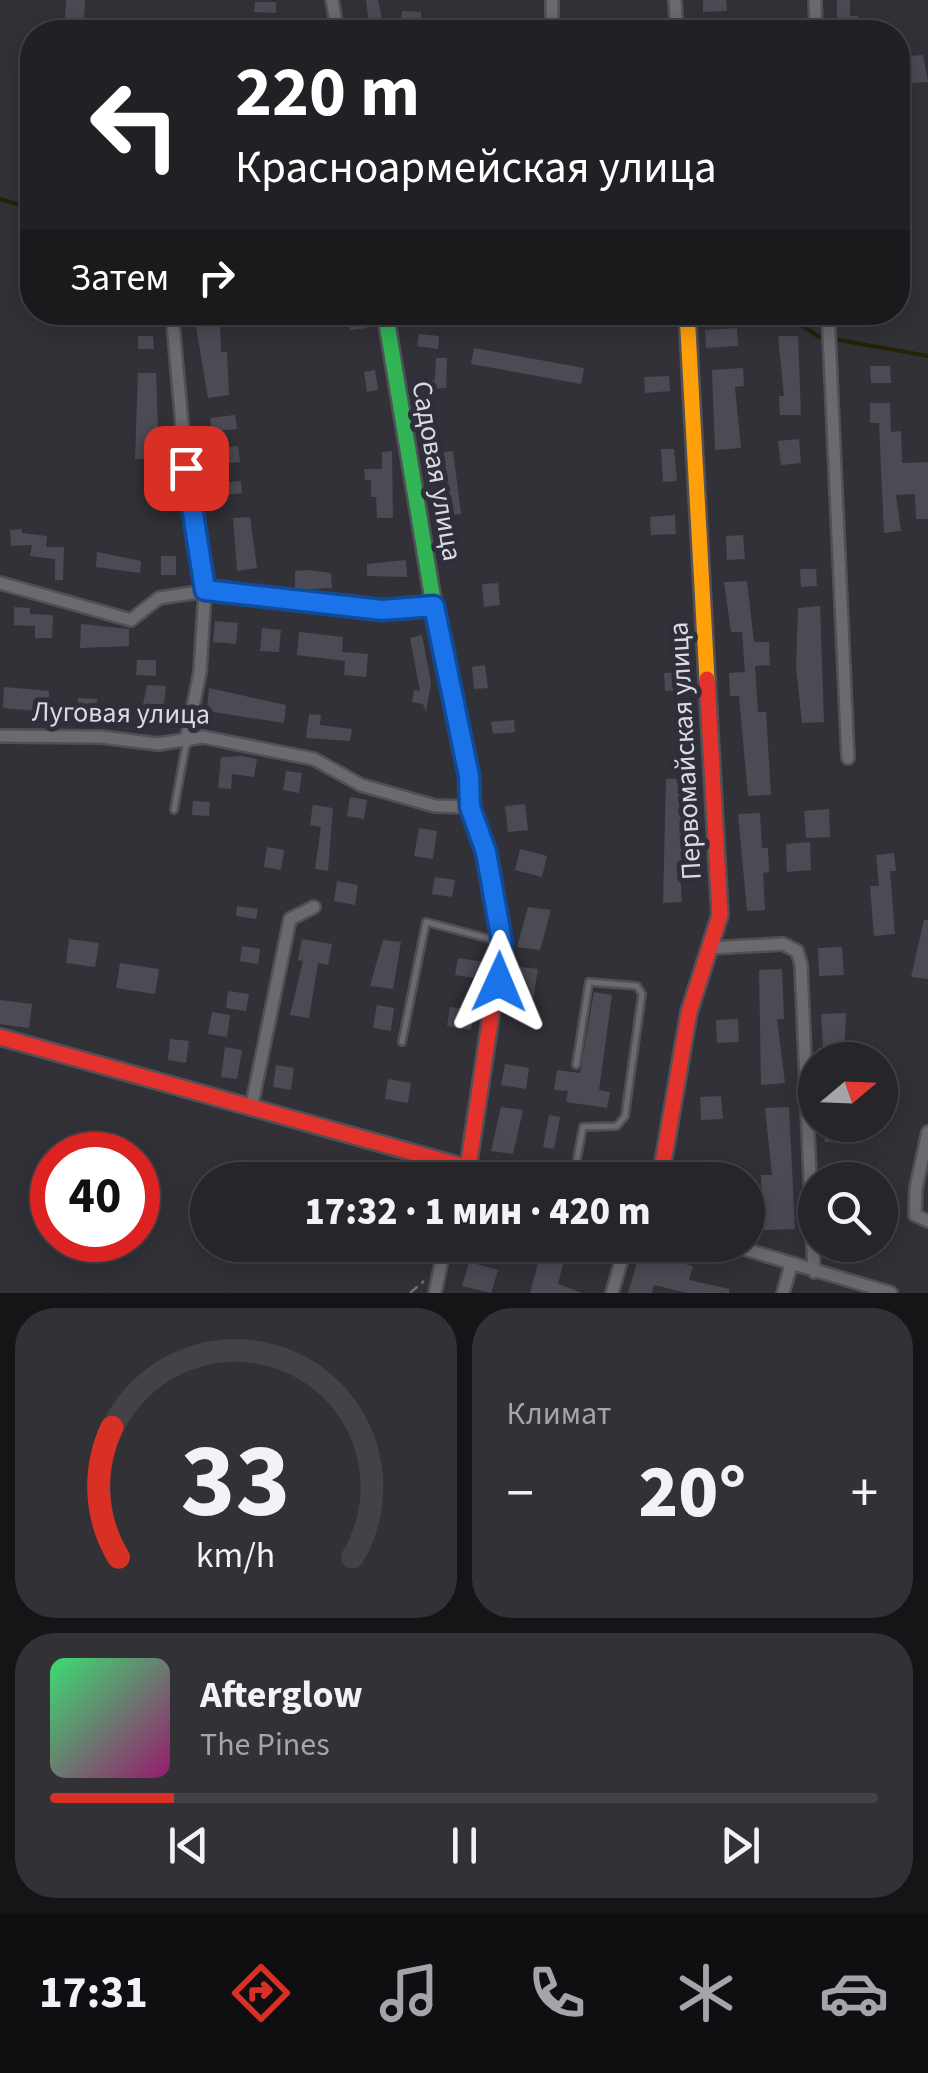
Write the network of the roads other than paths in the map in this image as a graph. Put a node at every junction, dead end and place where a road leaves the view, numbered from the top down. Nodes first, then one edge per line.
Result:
1 (173, 325) edge
2 (387, 325) edge
3 (688, 325) edge
4 (829, 325) edge
5 (0, 583) edge
6 (205, 590) junction
7 (434, 606) junction
8 (0, 736) edge
9 (186, 742) junction
10 (848, 758) dead end
11 (470, 807) junction
12 (174, 810) dead end
13 (314, 907) dead end
14 (502, 942) junction
15 (709, 948) junction
16 (0, 1037) edge
17 (402, 1042) dead end
18 (576, 1065) dead end
19 (252, 1109) junction
20 (928, 1132) edge
21 (446, 1162) edge
22 (469, 1162) edge
23 (576, 1162) edge
24 (663, 1162) edge
25 (928, 1221) edge
26 (765, 1256) edge
27 (441, 1262) edge
28 (621, 1262) edge
29 (791, 1264) junction
30 (814, 1272) junction
31 (435, 1293) edge
32 (612, 1293) edge
33 (783, 1293) edge
34 (891, 1293) edge

1 - 6 street
2 - 7 street, Садовая улица
3 - 15 street, Первомайская улица
4 - 10 street
5 - 6 street
6 - 7 street
6 - 9 street
7 - 11 street, Садовая улица
8 - 9 street, Луговая улица
9 - 11 street, Луговая улица
9 - 12 lane
11 - 14 street, Садовая улица
13 - 19 street
14 - 17 lane
14 - 22 street, Садовая улица
15 - 24 street, Первомайская улица
15 - 30 street
16 - 19 street
18 - 23 lane
19 - 21 street
20 - 25 street
26 - 29 street
27 - 31 street
28 - 32 street
29 - 30 street
29 - 33 street
30 - 34 street

